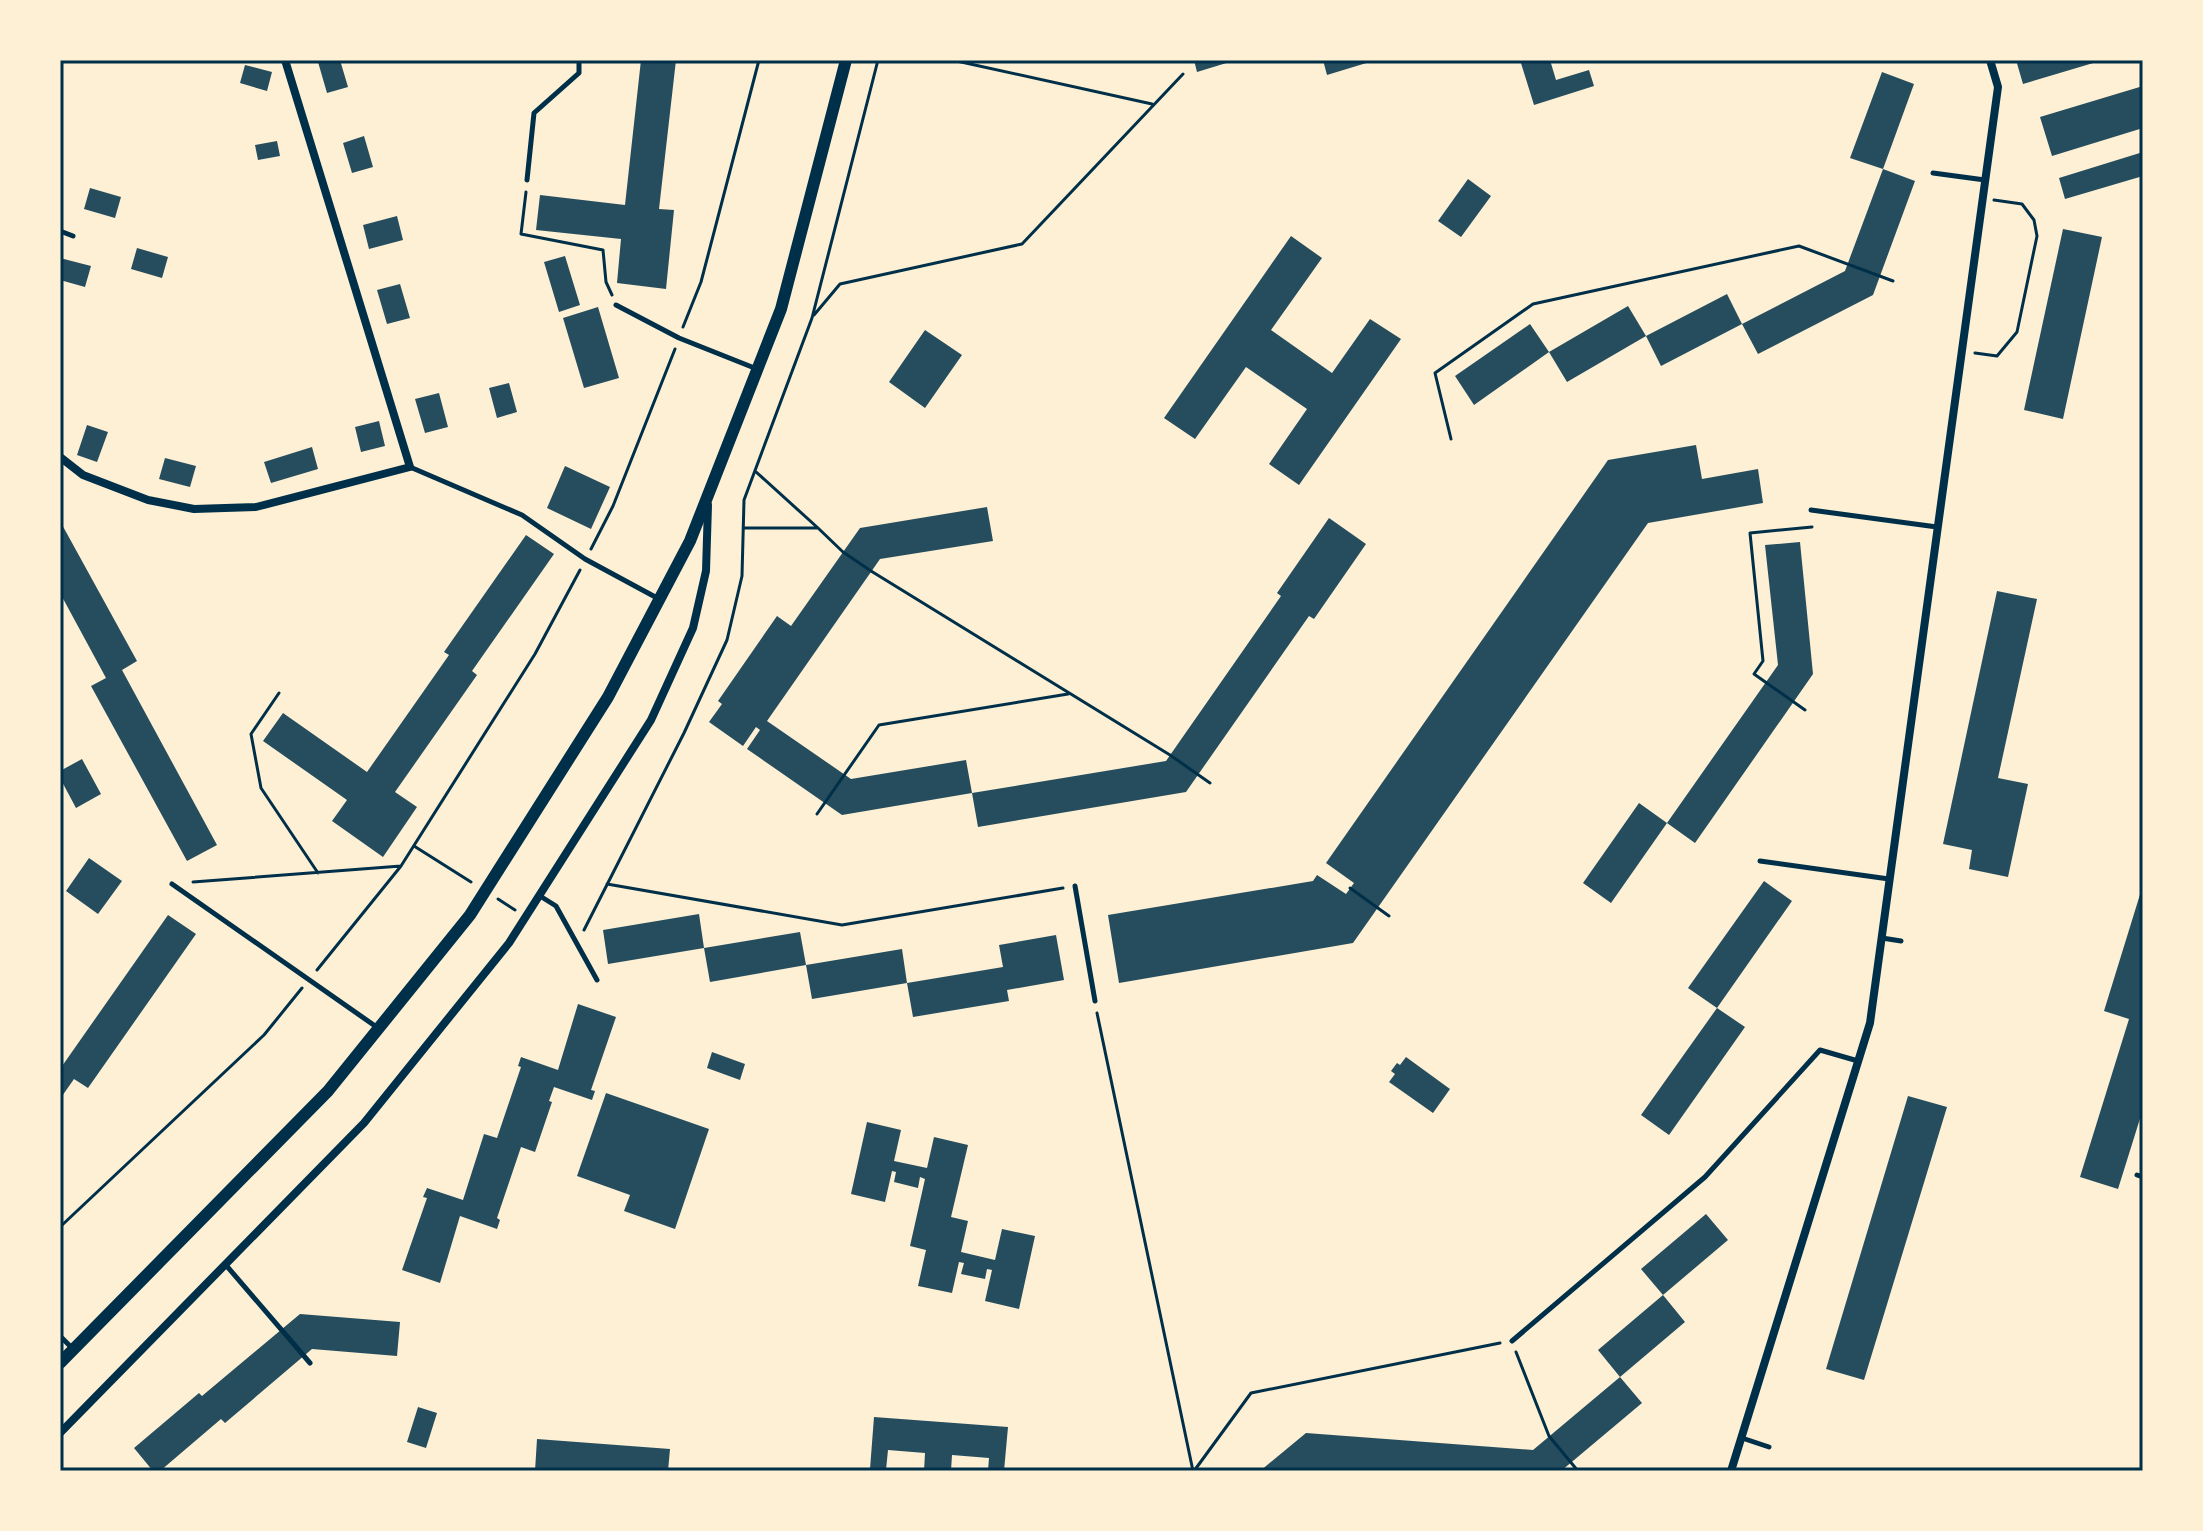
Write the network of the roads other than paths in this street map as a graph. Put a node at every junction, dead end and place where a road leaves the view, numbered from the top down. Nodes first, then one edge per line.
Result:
1 (285, 60) edge
2 (579, 60) edge
3 (846, 60) edge
4 (1990, 60) edge
5 (1933, 173) dead end
6 (527, 180) road end
7 (1985, 180) junction
8 (60, 231) edge
9 (73, 236) dead end
10 (616, 305) road end
11 (758, 369) junction
12 (60, 457) edge
13 (410, 467) junction
14 (708, 495) junction
15 (1811, 510) dead end
16 (1937, 527) junction
17 (659, 600) junction
18 (1760, 861) dead end
19 (1889, 879) junction
20 (172, 884) road end
21 (1075, 886) road end
22 (540, 896) junction
23 (1881, 938) junction
24 (1901, 941) dead end
25 (597, 980) dead end
26 (1095, 1001) road end
27 (378, 1028) junction
28 (1858, 1061) junction
29 (225, 1264) junction
30 (60, 1336) edge
31 (1512, 1341) road end
32 (74, 1349) junction
33 (60, 1363) edge
34 (310, 1363) dead end
35 (60, 1433) edge
36 (1742, 1438) junction
37 (1769, 1447) dead end
38 (1731, 1471) edge

1 - 13 street
2 - 6 lane
3 - 11 street
4 - 7 street
5 - 7 lane
7 - 16 street
8 - 9 lane
10 - 11 lane
11 - 14 street
12 - 13 street
13 - 17 lane
14 - 17 street
14 - 22 street
15 - 16 lane
16 - 19 street
17 - 27 street
18 - 19 lane
19 - 23 street
20 - 27 lane
21 - 26 lane
22 - 25 lane
22 - 29 street
23 - 24 lane
23 - 28 street
27 - 32 street
28 - 31 lane
28 - 36 street
29 - 34 lane
29 - 35 street
30 - 32 lane
32 - 33 street
36 - 37 lane
36 - 38 street

